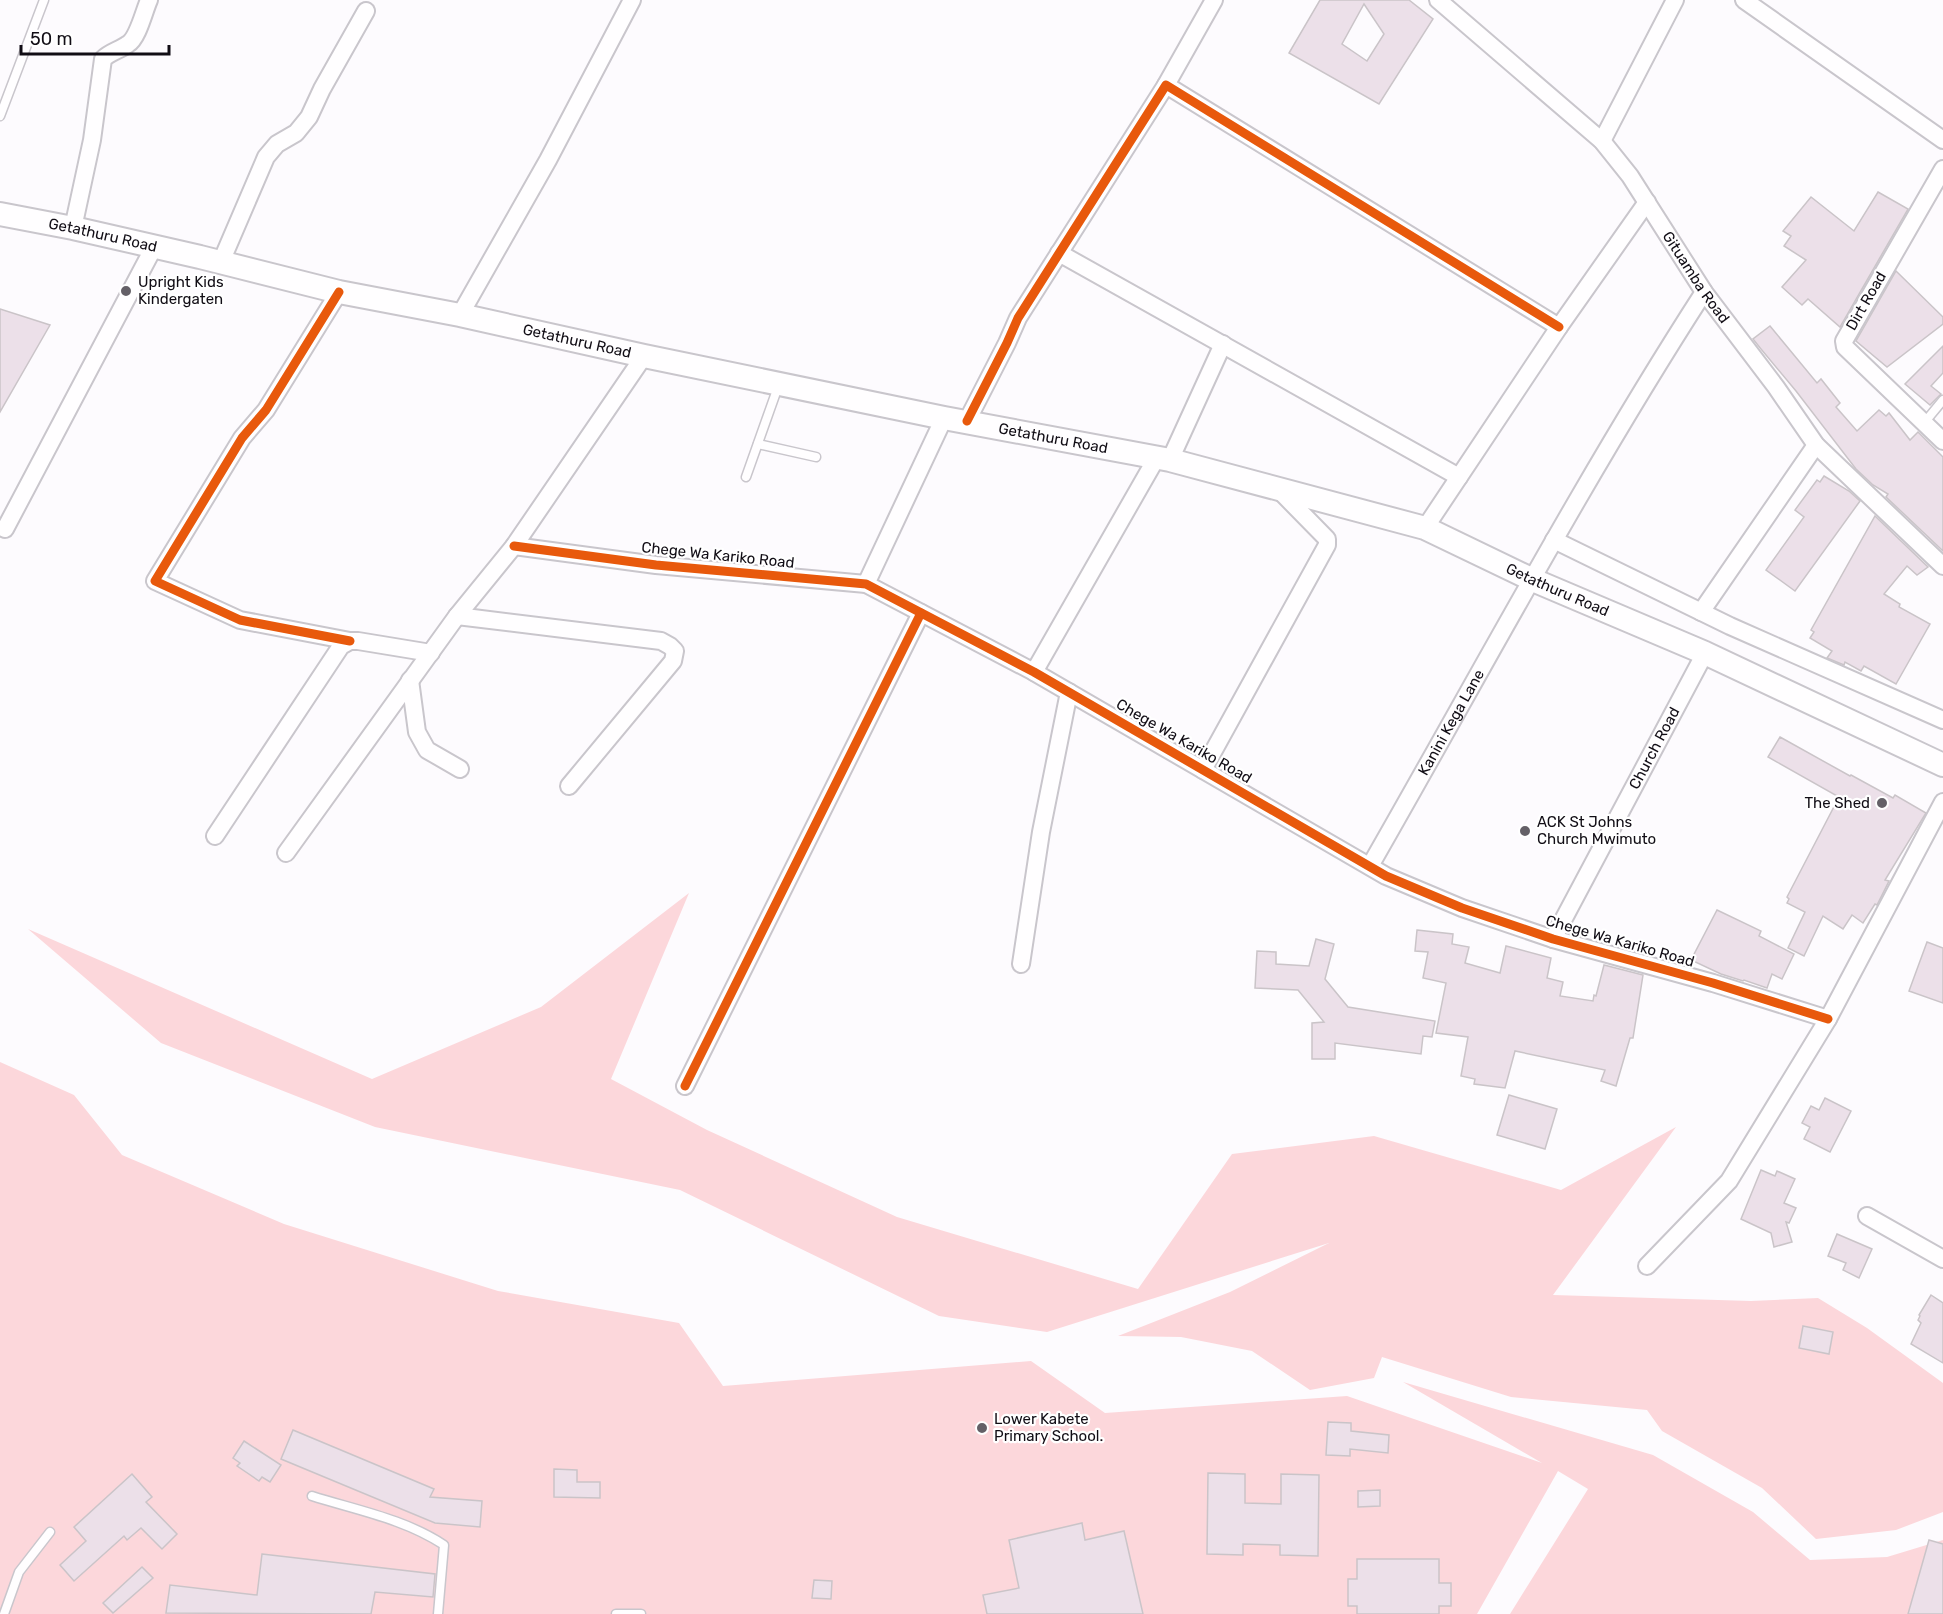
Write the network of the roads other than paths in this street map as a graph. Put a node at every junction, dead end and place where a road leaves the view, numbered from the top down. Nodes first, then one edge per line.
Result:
1 (44, 0) edge
2 (149, 0) edge
3 (632, 0) edge
4 (1214, 0) edge
5 (1675, 0) edge
6 (1744, 0) edge
7 (1448, 3) edge
8 (366, 11) dead end
9 (1166, 85) junction
10 (0, 116) edge
11 (1943, 140) edge
12 (1602, 141) junction
13 (1943, 169) edge
14 (1647, 202) junction
15 (0, 214) edge
16 (73, 228) junction
17 (154, 247) junction
18 (1059, 253) junction
19 (221, 262) junction
20 (339, 292) junction
21 (1704, 292) junction
22 (460, 315) junction
23 (1559, 327) junction
24 (1223, 344) junction
25 (644, 356) junction
26 (780, 384) junction
27 (1943, 400) edge
28 (944, 418) junction
29 (967, 421) junction
30 (1924, 423) junction
31 (1943, 441) edge
32 (758, 444) junction
33 (1816, 445) junction
34 (816, 457) dead end
35 (1164, 459) junction
36 (746, 477) dead end
37 (1459, 477) junction
38 (1278, 489) junction
39 (1425, 528) junction
40 (5, 529) dead end
41 (1554, 540) junction
42 (514, 546) junction
43 (1943, 566) edge
44 (1533, 580) junction
45 (866, 584) junction
46 (1701, 612) junction
47 (921, 613) junction
48 (457, 616) junction
49 (350, 640) junction
50 (431, 653) junction
51 (1705, 653) junction
52 (1034, 672) junction
53 (410, 680) junction
54 (1069, 692) junction
55 (1943, 720) edge
56 (1943, 765) edge
57 (460, 769) dead end
58 (1203, 770) junction
59 (569, 786) dead end
60 (1943, 802) edge
61 (215, 836) dead end
62 (286, 853) dead end
63 (1370, 866) junction
64 (1553, 939) junction
65 (1021, 964) dead end
66 (1828, 1019) junction
67 (685, 1086) dead end
68 (1867, 1216) dead end
69 (1943, 1259) edge
70 (1647, 1266) dead end
71 (312, 1496) dead end
72 (50, 1532) dead end
73 (4, 1614) edge
74 (438, 1614) edge
75 (616, 1614) edge
76 (641, 1614) edge

1 - 10 lane
2 - 16 street
3 - 22 street
4 - 9 street
5 - 12 street
6 - 11 street
7 - 12 street, Gituamba Road
8 - 19 street
9 - 18 street
9 - 23 street
12 - 14 street, Gituamba Road
13 - 30 street, Dirt Road
14 - 21 street, Gituamba Road
14 - 23 street
15 - 16 main road, Getathuru Road
16 - 17 main road, Getathuru Road
17 - 19 main road, Getathuru Road
17 - 40 street
18 - 24 street
18 - 29 street
19 - 20 main road, Getathuru Road
20 - 22 main road, Getathuru Road
20 - 49 street
21 - 33 street, Gituamba Road
21 - 41 street, Kanini Kega Lane
22 - 25 main road, Getathuru Road
23 - 37 street
24 - 35 street
24 - 37 street
25 - 26 main road, Getathuru Road
25 - 42 street
26 - 28 main road, Getathuru Road
26 - 32 lane
27 - 30 lane
28 - 29 main road, Getathuru Road
28 - 45 street
29 - 35 main road, Getathuru Road
30 - 31 street, Dirt Road
32 - 34 lane
32 - 36 lane
33 - 43 street, Gituamba Road
33 - 46 street
35 - 38 main road, Getathuru Road
35 - 52 street
37 - 39 street
38 - 39 main road, Getathuru Road
38 - 58 street, Chege Wa Kariko Road
39 - 44 main road, Getathuru Road
41 - 44 street, Kanini Kega Lane
41 - 46 street
42 - 45 street, Chege Wa Kariko Road
42 - 48 street
44 - 51 main road, Getathuru Road
44 - 63 street, Kanini Kega Lane
45 - 47 street, Chege Wa Kariko Road
46 - 55 street
47 - 52 street, Chege Wa Kariko Road
47 - 67 street
48 - 50 street
48 - 59 street
49 - 50 street
49 - 61 street
50 - 53 street
51 - 56 main road, Getathuru Road
51 - 64 street, Church Road
52 - 54 street, Chege Wa Kariko Road
53 - 57 street
53 - 62 street
54 - 58 street, Chege Wa Kariko Road
54 - 65 street
58 - 63 street, Chege Wa Kariko Road
60 - 66 street
63 - 64 street, Chege Wa Kariko Road
64 - 66 street, Chege Wa Kariko Road
66 - 70 street
68 - 69 street
71 - 74 lane
72 - 73 lane
75 - 76 lane

